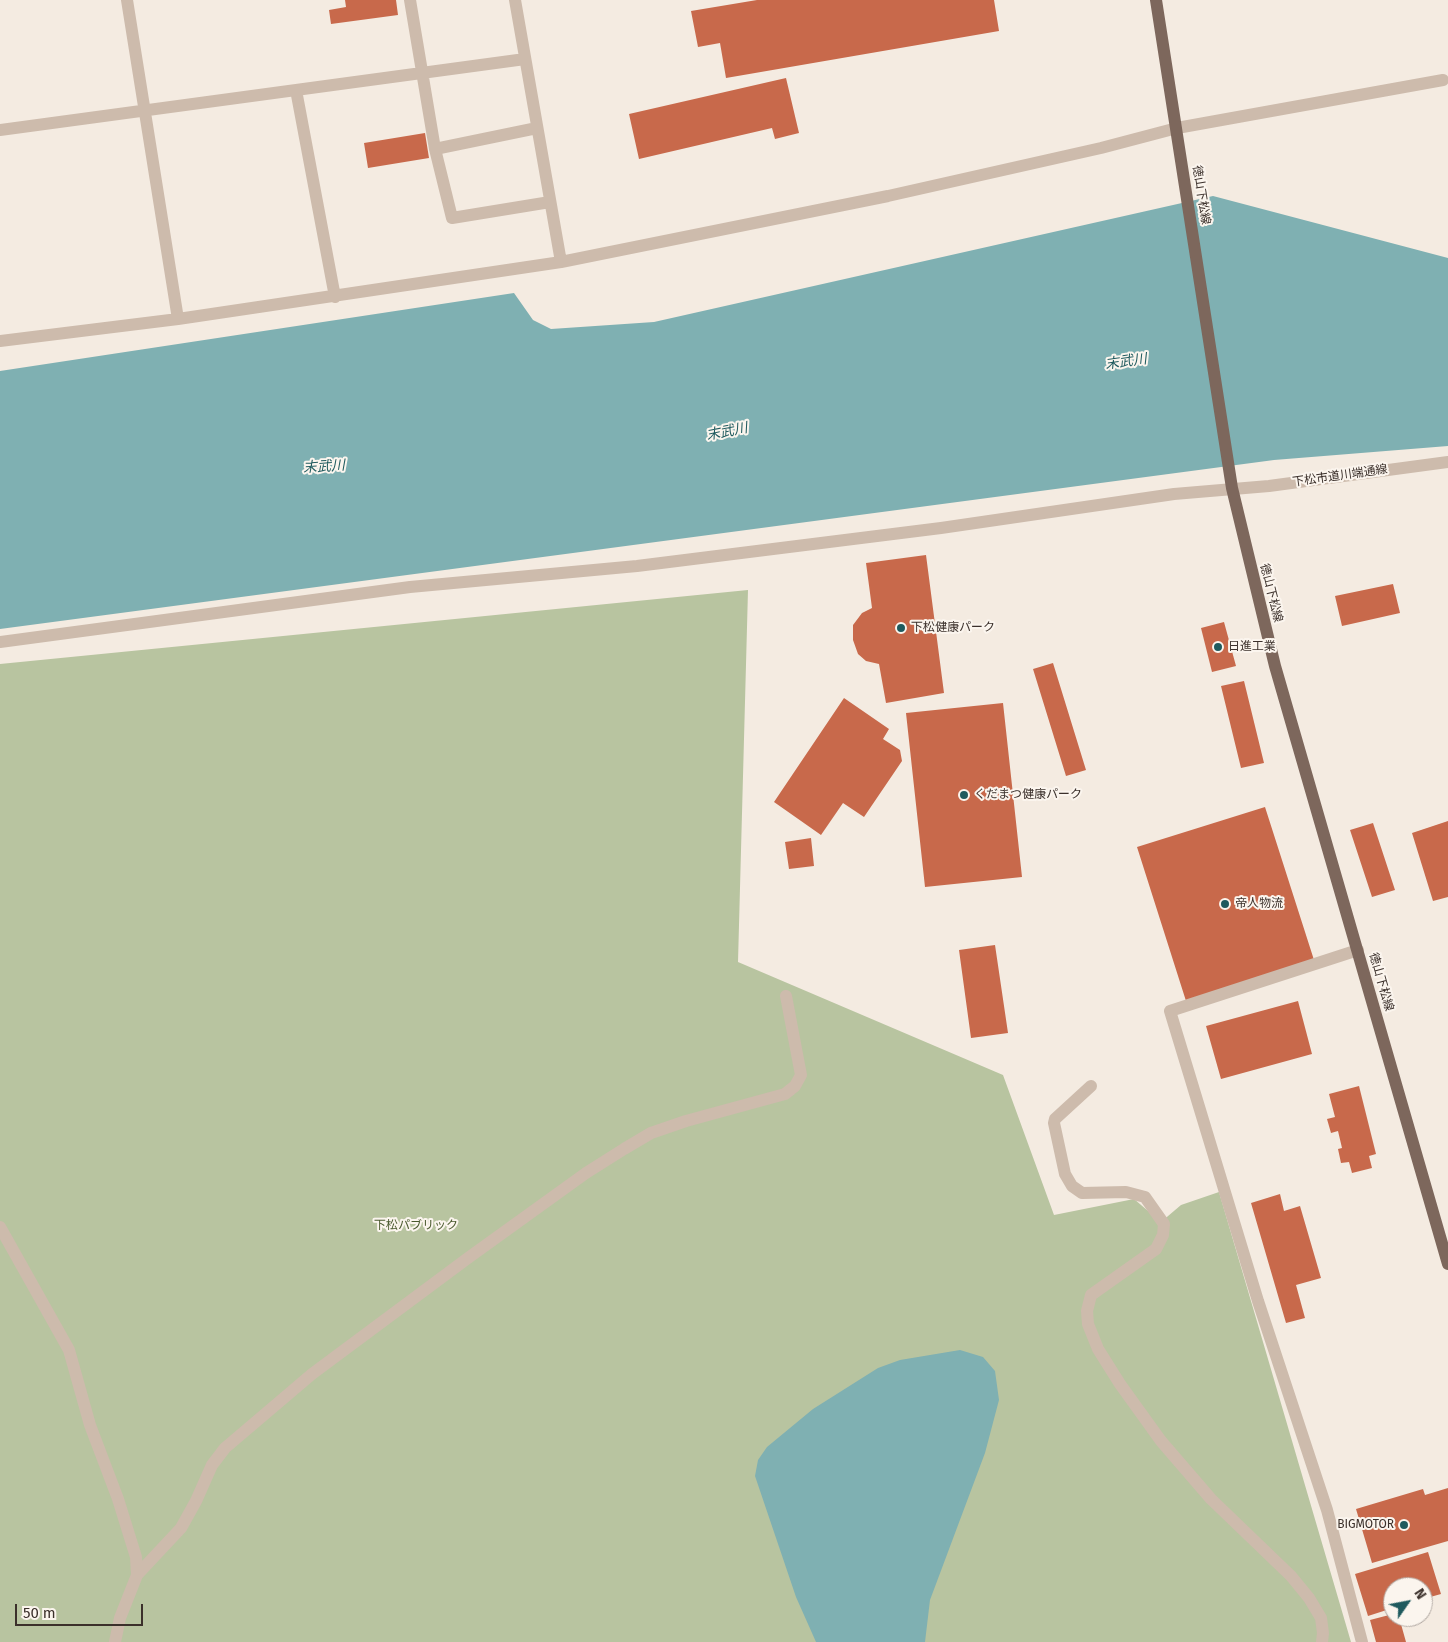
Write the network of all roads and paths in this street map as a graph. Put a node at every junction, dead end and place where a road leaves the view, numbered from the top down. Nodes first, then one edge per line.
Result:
1 (126, 0) edge
2 (410, 0) edge
3 (515, 0) edge
4 (1156, 0) edge
5 (525, 59) junction
6 (422, 73) junction
7 (1443, 80) dead end
8 (296, 90) junction
9 (144, 110) junction
10 (537, 128) junction
11 (1177, 128) junction
12 (0, 130) edge
13 (435, 149) junction
14 (550, 202) junction
15 (561, 262) junction
16 (336, 297) junction
17 (178, 319) junction
18 (0, 341) edge
19 (1448, 462) edge
20 (1232, 488) junction
21 (0, 642) edge
22 (1358, 950) junction
23 (786, 996) dead end
24 (1091, 1086) dead end
25 (0, 1227) edge
26 (1448, 1264) edge
27 (137, 1575) junction
28 (115, 1642) edge
29 (1322, 1642) edge
30 (1362, 1642) edge

1 - 9 street
2 - 6 street
3 - 5 street
4 - 11 main road, 徳山下松線
5 - 6 street
5 - 10 street
6 - 8 street
6 - 13 street
7 - 11 street
8 - 9 street
8 - 16 street
9 - 12 street
9 - 17 street
10 - 13 street
10 - 14 street
11 - 15 street
11 - 20 main road, 徳山下松線
13 - 14 street
14 - 15 street
15 - 16 street
16 - 17 street
17 - 18 street
19 - 20 street, 下松市道川端通線
20 - 21 street, 下松市道川端通線
20 - 22 main road, 徳山下松線
22 - 26 main road, 徳山下松線
22 - 30 street
23 - 27 street
24 - 29 street
25 - 27 street
27 - 28 street

